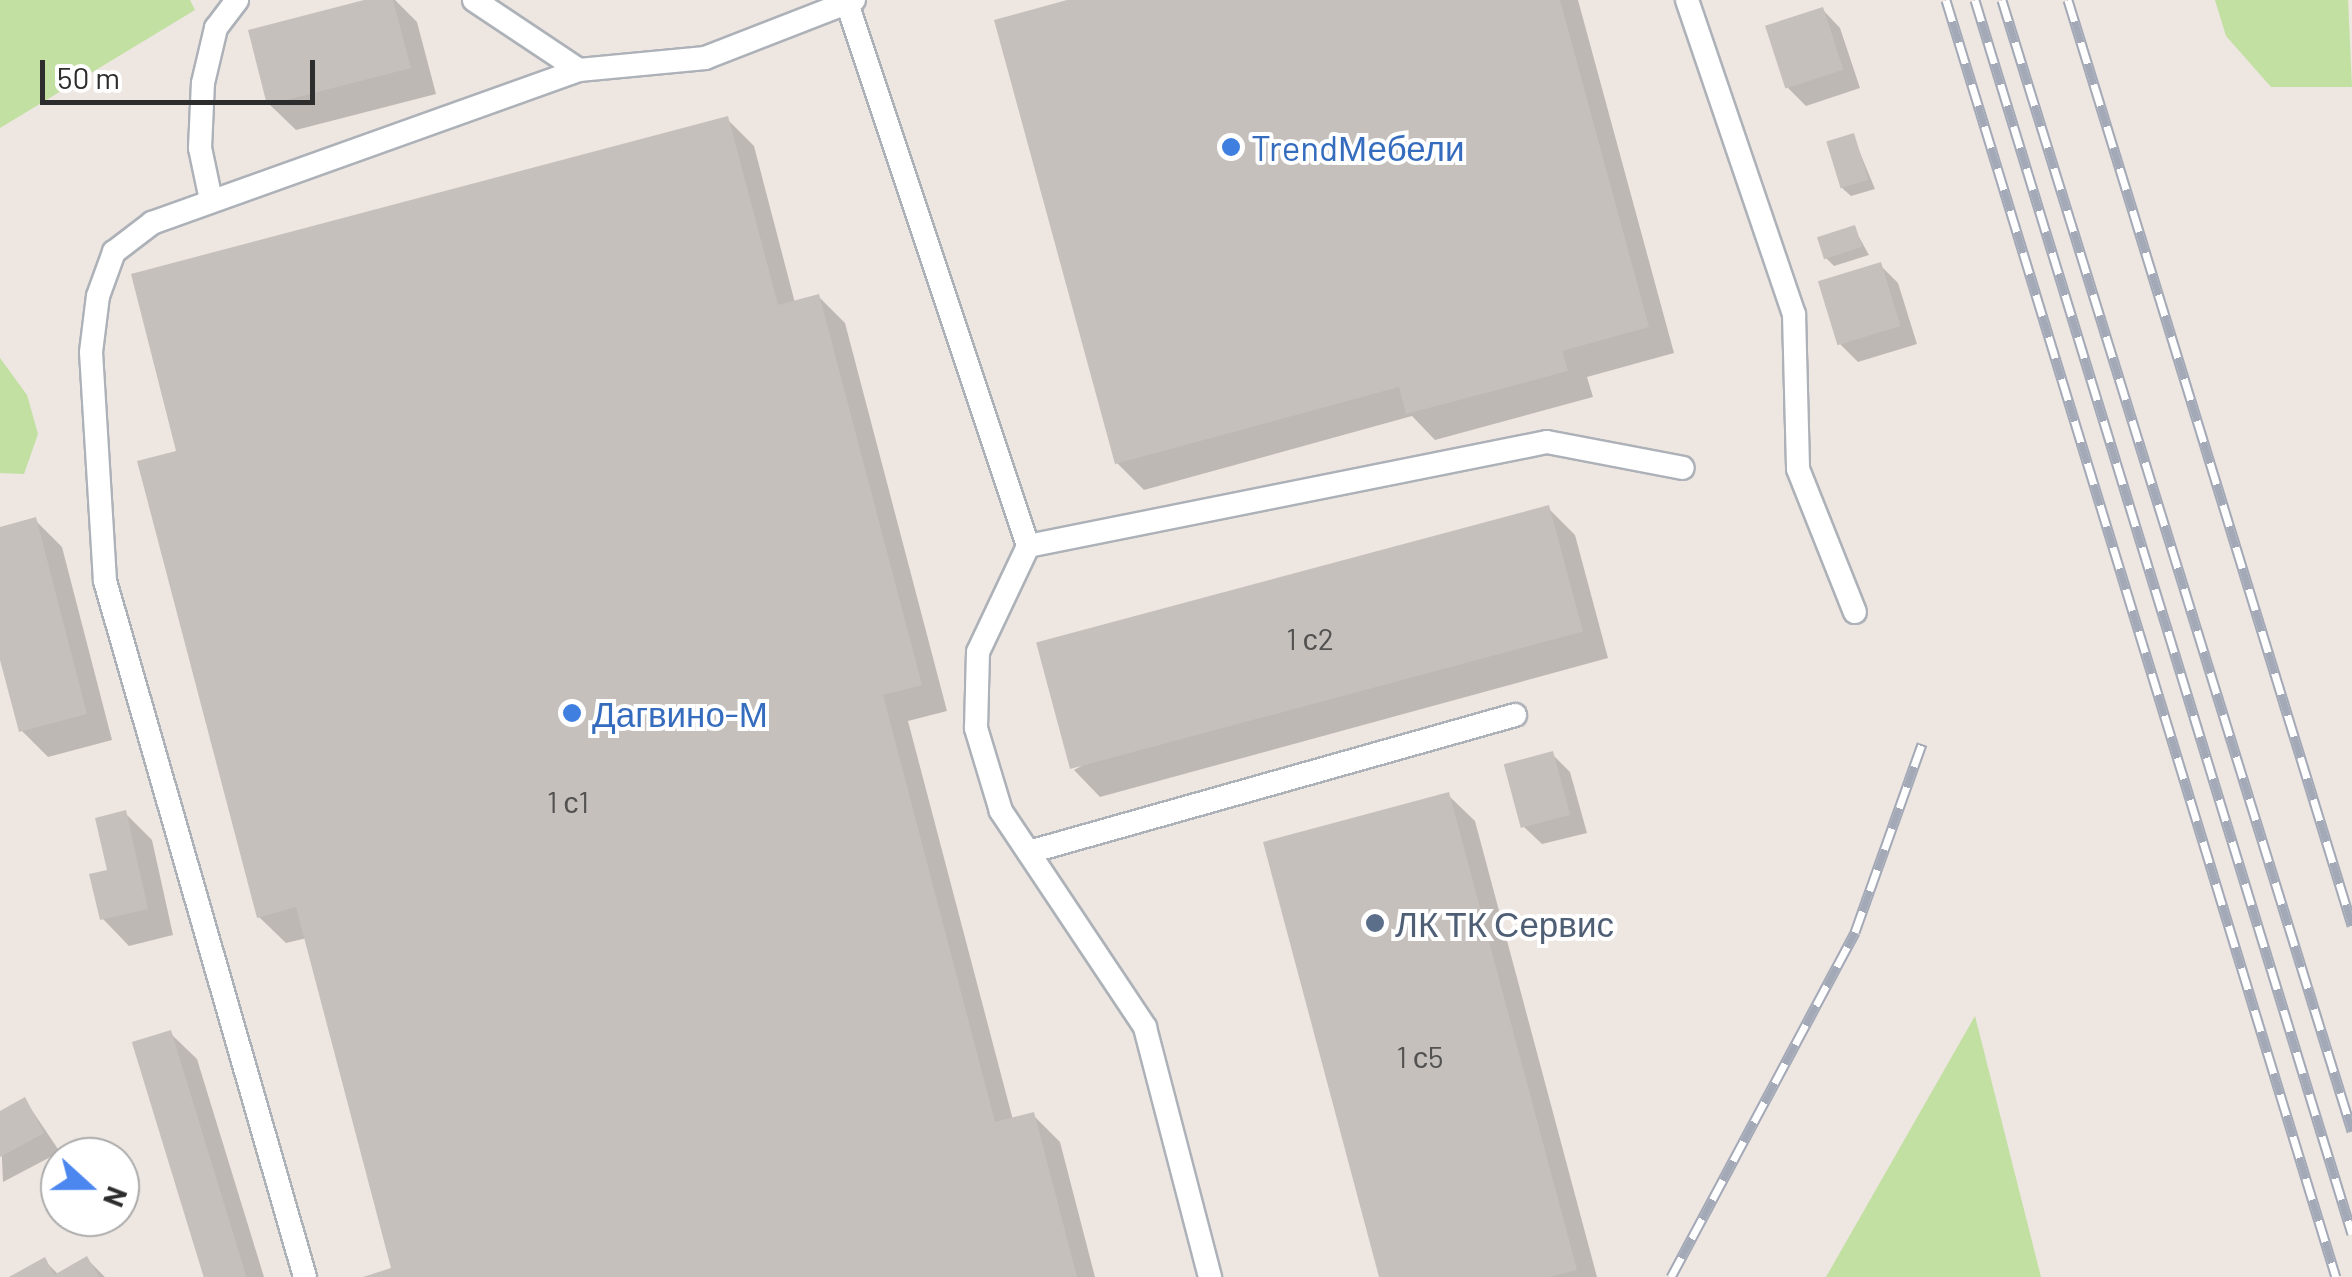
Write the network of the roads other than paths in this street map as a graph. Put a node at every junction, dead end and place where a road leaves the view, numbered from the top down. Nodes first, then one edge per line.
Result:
1 (236, 0) edge
2 (474, 0) edge
3 (1687, 0) edge
4 (850, 1) edge
5 (579, 70) junction
6 (211, 200) junction
7 (1682, 468) dead end
8 (1028, 546) junction
9 (1855, 612) dead end
10 (1515, 714) dead end
11 (1030, 852) junction
12 (304, 1277) edge
13 (1210, 1277) edge

1 - 6 lane
2 - 5 lane
3 - 9 lane
4 - 5 lane
4 - 8 lane
5 - 6 lane
6 - 12 lane
7 - 8 lane
8 - 11 lane
10 - 11 lane
11 - 13 lane

